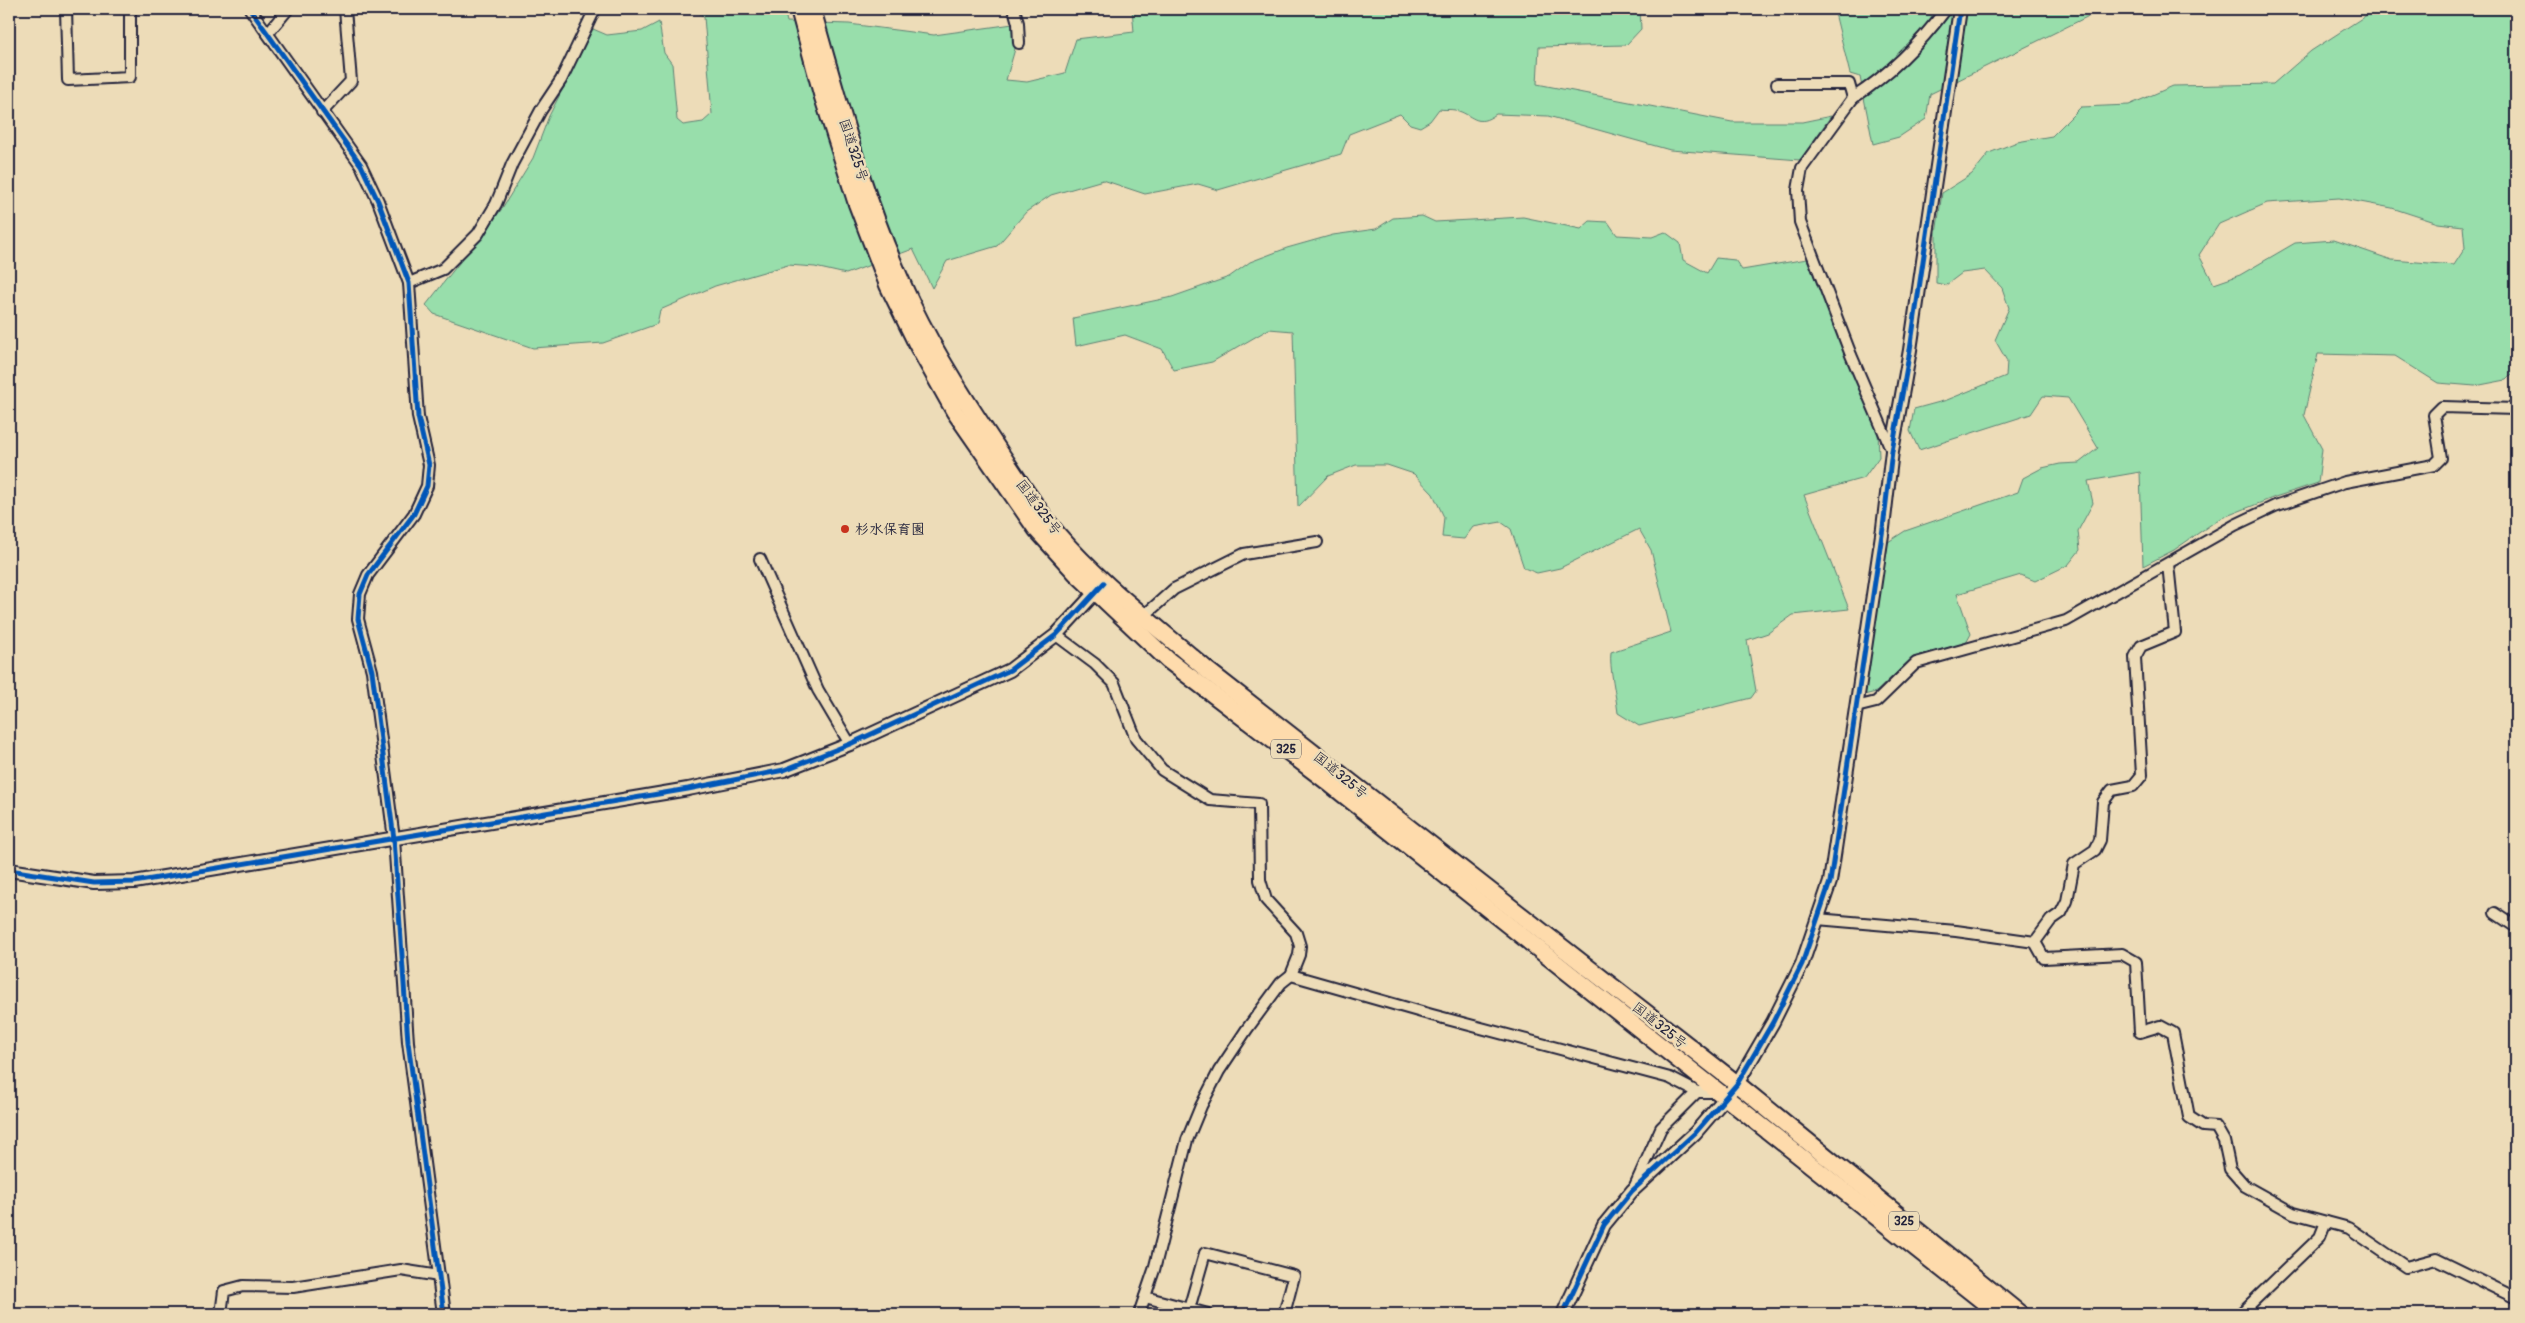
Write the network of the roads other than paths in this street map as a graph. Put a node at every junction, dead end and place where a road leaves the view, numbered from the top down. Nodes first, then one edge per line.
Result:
1 (66, 9) edge
2 (130, 9) edge
3 (250, 9) edge
4 (288, 9) edge
5 (345, 9) edge
6 (595, 9) edge
7 (800, 9) edge
8 (812, 9) edge
9 (1014, 9) edge
10 (1946, 9) edge
11 (1960, 9) edge
12 (268, 33) junction
13 (1019, 43) dead end
14 (1777, 84) dead end
15 (1853, 98) junction
16 (322, 112) junction
17 (410, 283) junction
18 (2516, 409) edge
19 (1892, 451) junction
20 (1317, 542) dead end
21 (760, 559) dead end
22 (2168, 564) junction
23 (1099, 588) junction
24 (1145, 615) junction
25 (1056, 635) junction
26 (1856, 707) junction
27 (850, 744) junction
28 (394, 839) junction
29 (9, 870) edge
30 (2495, 913) dead end
31 (1817, 919) junction
32 (2516, 927) edge
33 (2035, 942) junction
34 (1292, 975) junction
35 (1737, 1084) junction
36 (1697, 1092) junction
37 (1721, 1096) junction
38 (1632, 1191) junction
39 (2326, 1222) junction
40 (439, 1276) junction
41 (1145, 1297) junction
42 (2516, 1298) edge
43 (1189, 1309) junction
44 (221, 1314) edge
45 (444, 1314) edge
46 (1139, 1314) edge
47 (1208, 1314) edge
48 (1284, 1314) edge
49 (1563, 1314) edge
50 (1999, 1314) edge
51 (2020, 1314) edge
52 (2240, 1314) edge

1 - 2 street
3 - 12 street
4 - 12 street
5 - 16 street
6 - 17 street
7 - 23 highway, 国道325号 / 325
8 - 23 highway, 国道325号 / 325
9 - 13 street
10 - 15 street
11 - 19 street
12 - 16 street
14 - 15 street
15 - 19 street
16 - 17 street
17 - 28 street
18 - 22 street
19 - 26 street
20 - 24 street
21 - 27 street
22 - 26 street
22 - 33 street
23 - 24 highway, 国道325号 / 325
23 - 25 street
23 - 37 highway, 国道325号 / 325
24 - 35 highway, 国道325号 / 325
25 - 27 street
25 - 34 street
26 - 31 street
27 - 28 street
28 - 29 street
28 - 40 street
30 - 32 street
31 - 33 street
31 - 35 street
33 - 39 street
34 - 36 street
34 - 41 street
35 - 37 street
35 - 51 highway, 国道325号 / 325
36 - 37 street
36 - 38 street
37 - 38 street
37 - 50 highway, 国道325号 / 325
38 - 49 street
39 - 42 street
39 - 52 street
40 - 44 street
40 - 45 street
41 - 43 street
41 - 46 street
43 - 47 street
43 - 48 street

